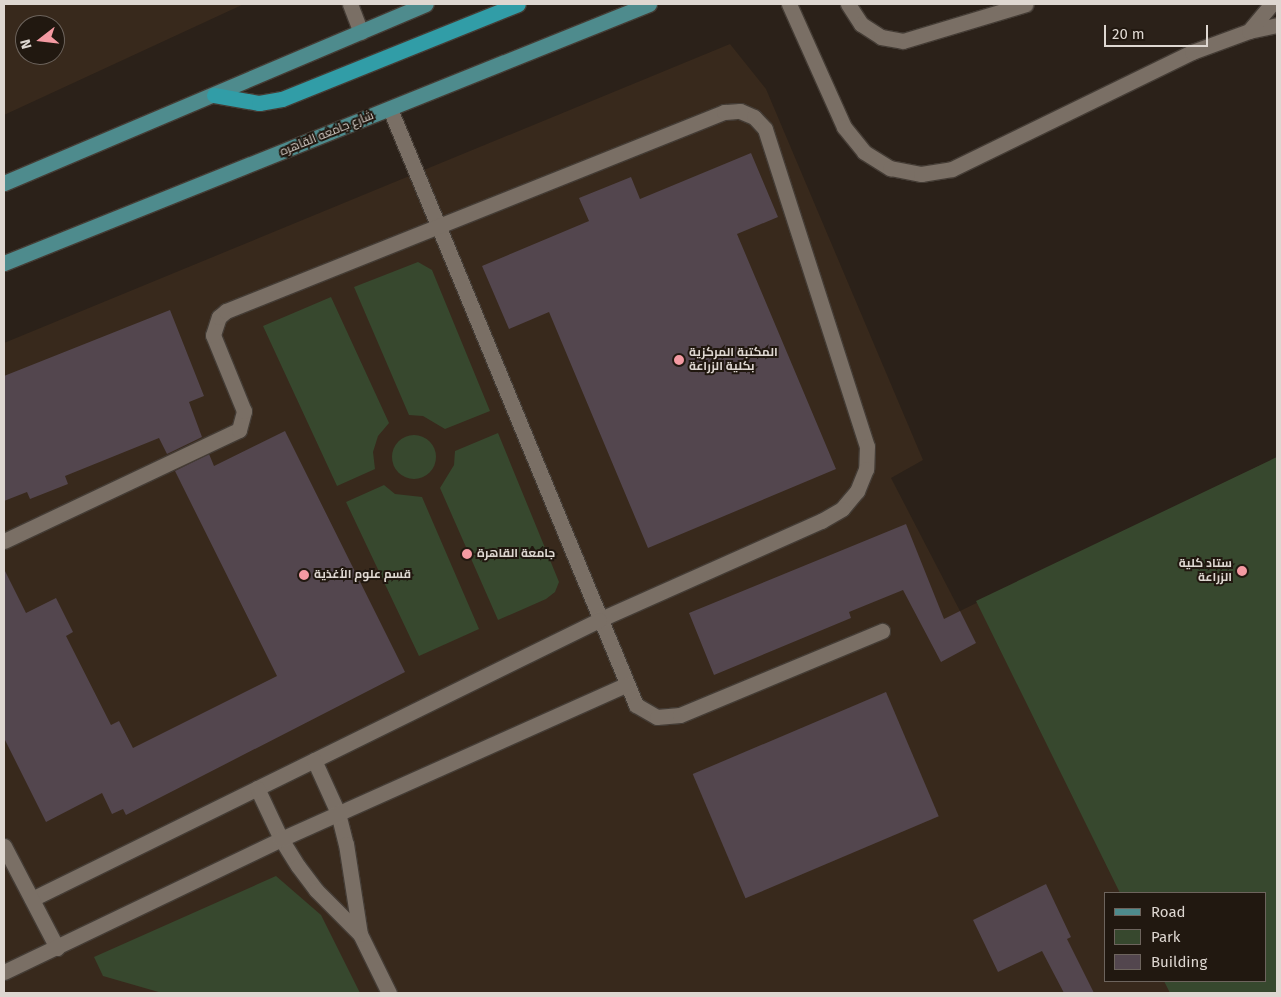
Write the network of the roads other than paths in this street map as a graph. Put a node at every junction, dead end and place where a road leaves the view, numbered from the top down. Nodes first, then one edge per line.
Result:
1 (350, 4) edge
2 (426, 4) edge
3 (518, 4) edge
4 (649, 4) edge
5 (789, 4) edge
6 (848, 4) edge
7 (1026, 4) edge
8 (1272, 4) edge
9 (1277, 25) edge
10 (1249, 31) junction
11 (361, 32) junction
12 (214, 96) junction
13 (390, 109) junction
14 (4, 183) edge
15 (439, 227) junction
16 (4, 263) edge
17 (4, 541) edge
18 (600, 620) junction
19 (882, 631) dead end
20 (626, 685) junction
21 (314, 760) junction
22 (257, 788) junction
23 (338, 813) junction
24 (281, 839) junction
25 (4, 846) edge
26 (9, 869) edge
27 (32, 900) junction
28 (360, 934) junction
29 (56, 948) junction
30 (4, 972) edge
31 (389, 993) edge

1 - 11 street
2 - 11 main road
3 - 12 highway
4 - 13 main road, شارع جامعه القاهره
5 - 10 street
6 - 7 street
8 - 10 street
9 - 10 street
11 - 12 main road
12 - 14 main road
13 - 15 street
13 - 16 main road, شارع جامعه القاهره
15 - 17 street
15 - 18 street
15 - 18 street
18 - 20 street
18 - 21 street
19 - 20 street
20 - 23 street
21 - 22 street
21 - 23 street
22 - 24 street
22 - 27 street
23 - 24 street
23 - 28 street
24 - 28 street
24 - 29 street
25 - 26 street
26 - 27 street
27 - 29 street
28 - 31 street
29 - 30 street

